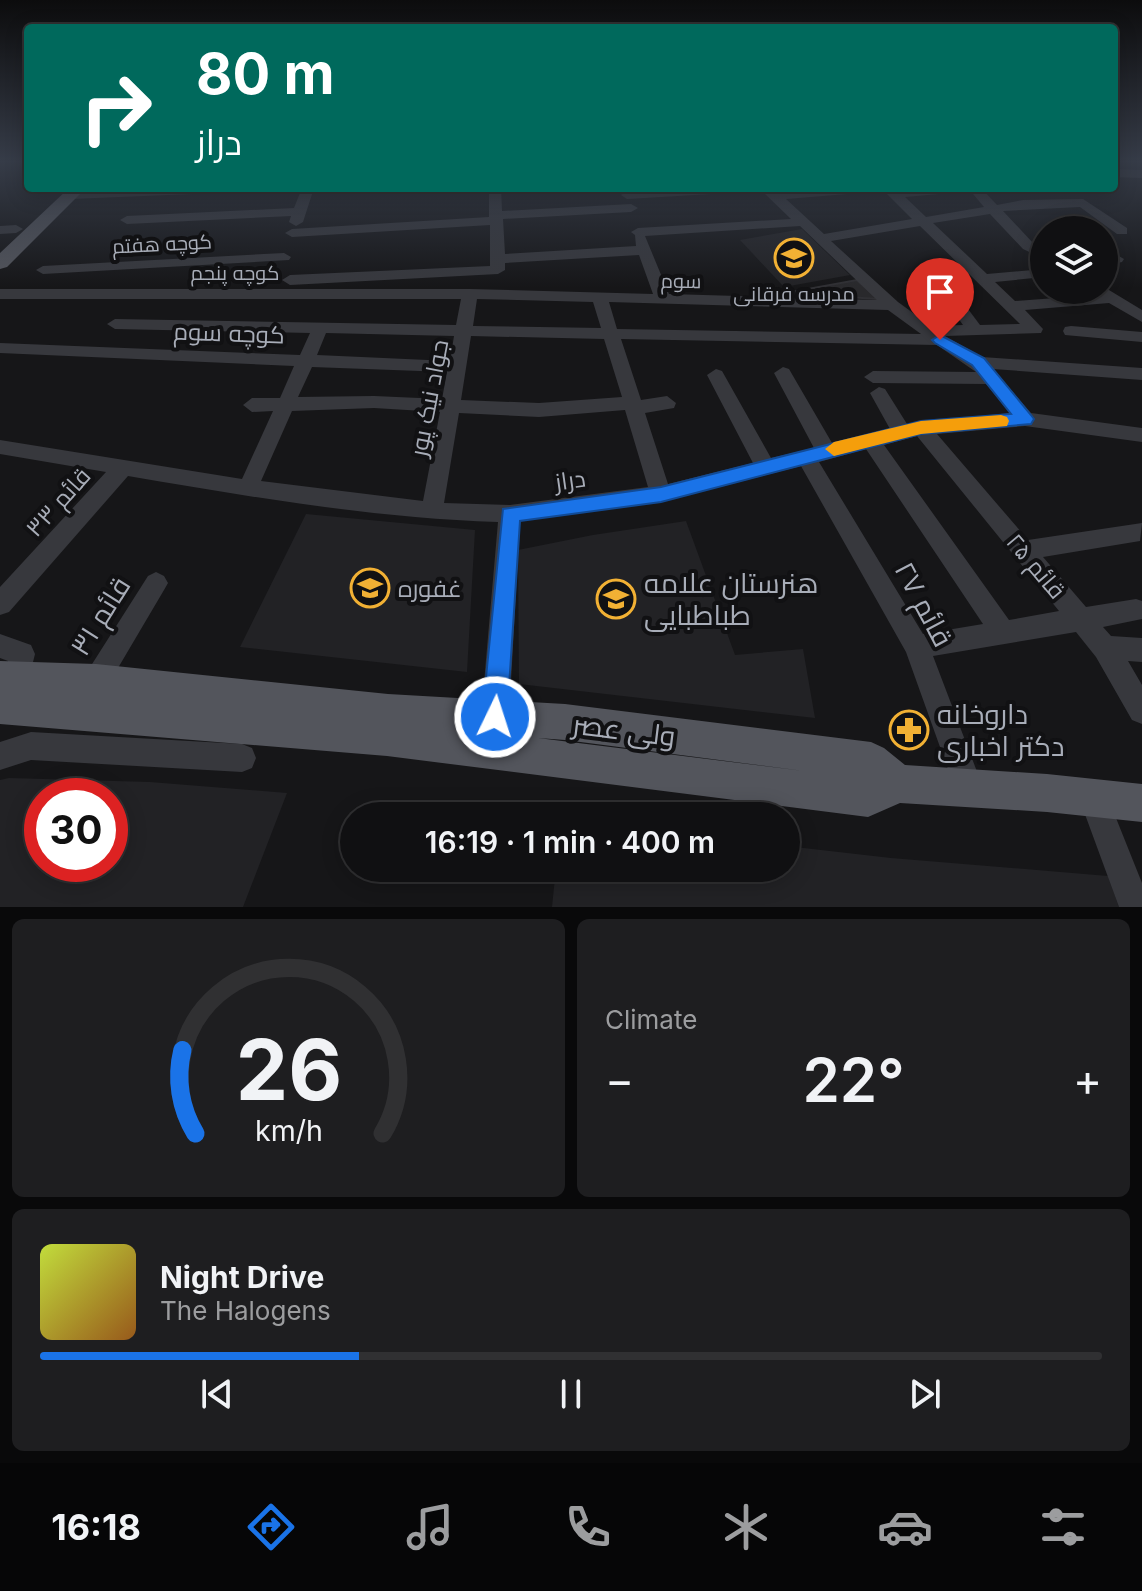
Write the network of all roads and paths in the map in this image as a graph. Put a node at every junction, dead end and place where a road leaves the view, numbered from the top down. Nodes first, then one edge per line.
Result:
1 (49, 203) edge
2 (56, 203) edge
3 (218, 203) edge
4 (303, 203) edge
5 (496, 203) edge
6 (588, 203) edge
7 (629, 203) edge
8 (784, 203) edge
9 (902, 203) edge
10 (989, 203) edge
11 (1063, 203) edge
12 (1083, 203) edge
13 (994, 209) junction
14 (300, 212) junction
15 (211, 216) junction
16 (496, 218) junction
17 (127, 220) dead end
18 (921, 221) junction
19 (806, 222) junction
20 (1142, 226) edge
21 (8, 230) edge
22 (1122, 231) junction
23 (638, 232) junction
24 (1118, 232) edge
25 (292, 233) junction
26 (824, 238) junction
27 (0, 244) edge
28 (1030, 247) edge
29 (644, 250) junction
30 (284, 257) junction
31 (0, 263) edge
32 (497, 265) junction
33 (43, 270) dead end
34 (1030, 274) edge
35 (984, 279) junction
36 (273, 287) junction
37 (0, 294) edge
38 (470, 294) junction
39 (498, 294) junction
40 (600, 299) junction
41 (663, 300) junction
42 (1118, 302) edge
43 (956, 304) dead end
44 (1030, 304) edge
45 (892, 305) junction
46 (1015, 306) junction
47 (1142, 317) edge
48 (115, 324) dead end
49 (320, 329) junction
50 (975, 330) junction
51 (1071, 331) dead end
52 (465, 332) junction
53 (610, 332) junction
54 (934, 335) junction
55 (1142, 337) edge
56 (0, 348) edge
57 (307, 360) junction
58 (978, 362) junction
59 (457, 367) junction
60 (783, 373) dead end
61 (1142, 374) edge
62 (716, 375) dead end
63 (991, 378) junction
64 (667, 403) dead end
65 (252, 405) dead end
66 (288, 405) junction
67 (451, 406) junction
68 (633, 406) junction
69 (1025, 419) junction
70 (912, 430) junction
71 (1142, 435) edge
72 (870, 440) junction
73 (0, 447) edge
74 (816, 454) junction
75 (766, 467) junction
76 (122, 469) junction
77 (248, 488) junction
78 (661, 494) junction
79 (432, 511) junction
80 (510, 514) junction
81 (1140, 532) edge
82 (1023, 550) junction
83 (156, 583) dead end
84 (0, 604) edge
85 (1136, 610) dead end
86 (1081, 620) junction
87 (1004, 633) junction
88 (0, 646) edge
89 (917, 647) junction
90 (1105, 648) junction
91 (1142, 650) edge
92 (96, 681) junction
93 (6, 687) edge
94 (1142, 710) edge
95 (495, 717) junction
96 (0, 756) edge
97 (242, 758) dead end
98 (898, 784) junction
99 (969, 790) junction
100 (1094, 798) junction
101 (1142, 803) edge
102 (1135, 907) edge

1 - 21 main road
2 - 31 main road
3 - 15 street
4 - 14 street
5 - 16 street
6 - 16 street
7 - 23 street
8 - 19 street
9 - 18 street
10 - 13 street
11 - 13 street
12 - 22 street
13 - 18 street
13 - 28 street
14 - 15 street
14 - 25 street
15 - 17 street
16 - 25 street
16 - 32 street
18 - 26 street
18 - 35 street
19 - 23 street
19 - 26 street
20 - 22 street
21 - 27 main road
22 - 24 street
23 - 29 street
25 - 30 street
26 - 45 street
29 - 32 street
29 - 41 street
30 - 33 street, کوچه هفتم
30 - 36 street
32 - 36 street
32 - 39 street
34 - 35 street
35 - 46 street
36 - 37 street, کوچه پنجم
36 - 38 street, کوچه پنجم
38 - 39 street, سوم
38 - 52 street, جواد نیک پور
39 - 40 street, سوم
40 - 41 street, سوم
40 - 53 street
41 - 45 street, سوم
42 - 47 street
43 - 50 street
44 - 46 street
45 - 54 street
46 - 50 street
48 - 49 street
49 - 52 street
49 - 57 street
50 - 54 street
51 - 55 street
52 - 53 street
52 - 59 street, جواد نیک پور
53 - 54 street
53 - 68 street
54 - 58 street
56 - 57 street, کوچه سوم
57 - 59 street, کوچه سوم
57 - 66 street
58 - 61 street
58 - 63 street
59 - 67 street, جواد نیک پور
60 - 74 street, قائم ۲۷
62 - 75 street
63 - 69 street
63 - 70 street, قائم ۲۵
64 - 68 street
65 - 66 street
66 - 67 street
66 - 77 street
67 - 68 street
67 - 79 street, جواد نیک پور
68 - 78 street
69 - 70 street, دراز
69 - 71 street, دراز
70 - 72 street, دراز
70 - 82 street, قائم ۲۵
72 - 74 street, دراز
72 - 87 street
73 - 76 street, دراز
74 - 75 street, دراز
74 - 89 street, قائم ۲۷
75 - 78 street, دراز
76 - 77 street, دراز
76 - 84 street, قائم ۳۳
77 - 79 street, دراز
78 - 80 street, دراز
79 - 80 street, دراز
80 - 95 street
81 - 82 street
82 - 86 street, قائم ۲۵
83 - 92 street, قائم ۳۱
85 - 86 street
86 - 87 street
86 - 90 street, قائم ۲۵
87 - 89 street
88 - 93 street
89 - 99 street, قائم ۲۷
90 - 91 street
90 - 94 street, قائم ۲۵
92 - 93 main road, ولی عصر
92 - 95 main road, ولی عصر
93 - 98 main road
95 - 98 main road, ولی عصر
96 - 97 street
98 - 99 main road
99 - 100 main road
100 - 101 main road
100 - 102 street

